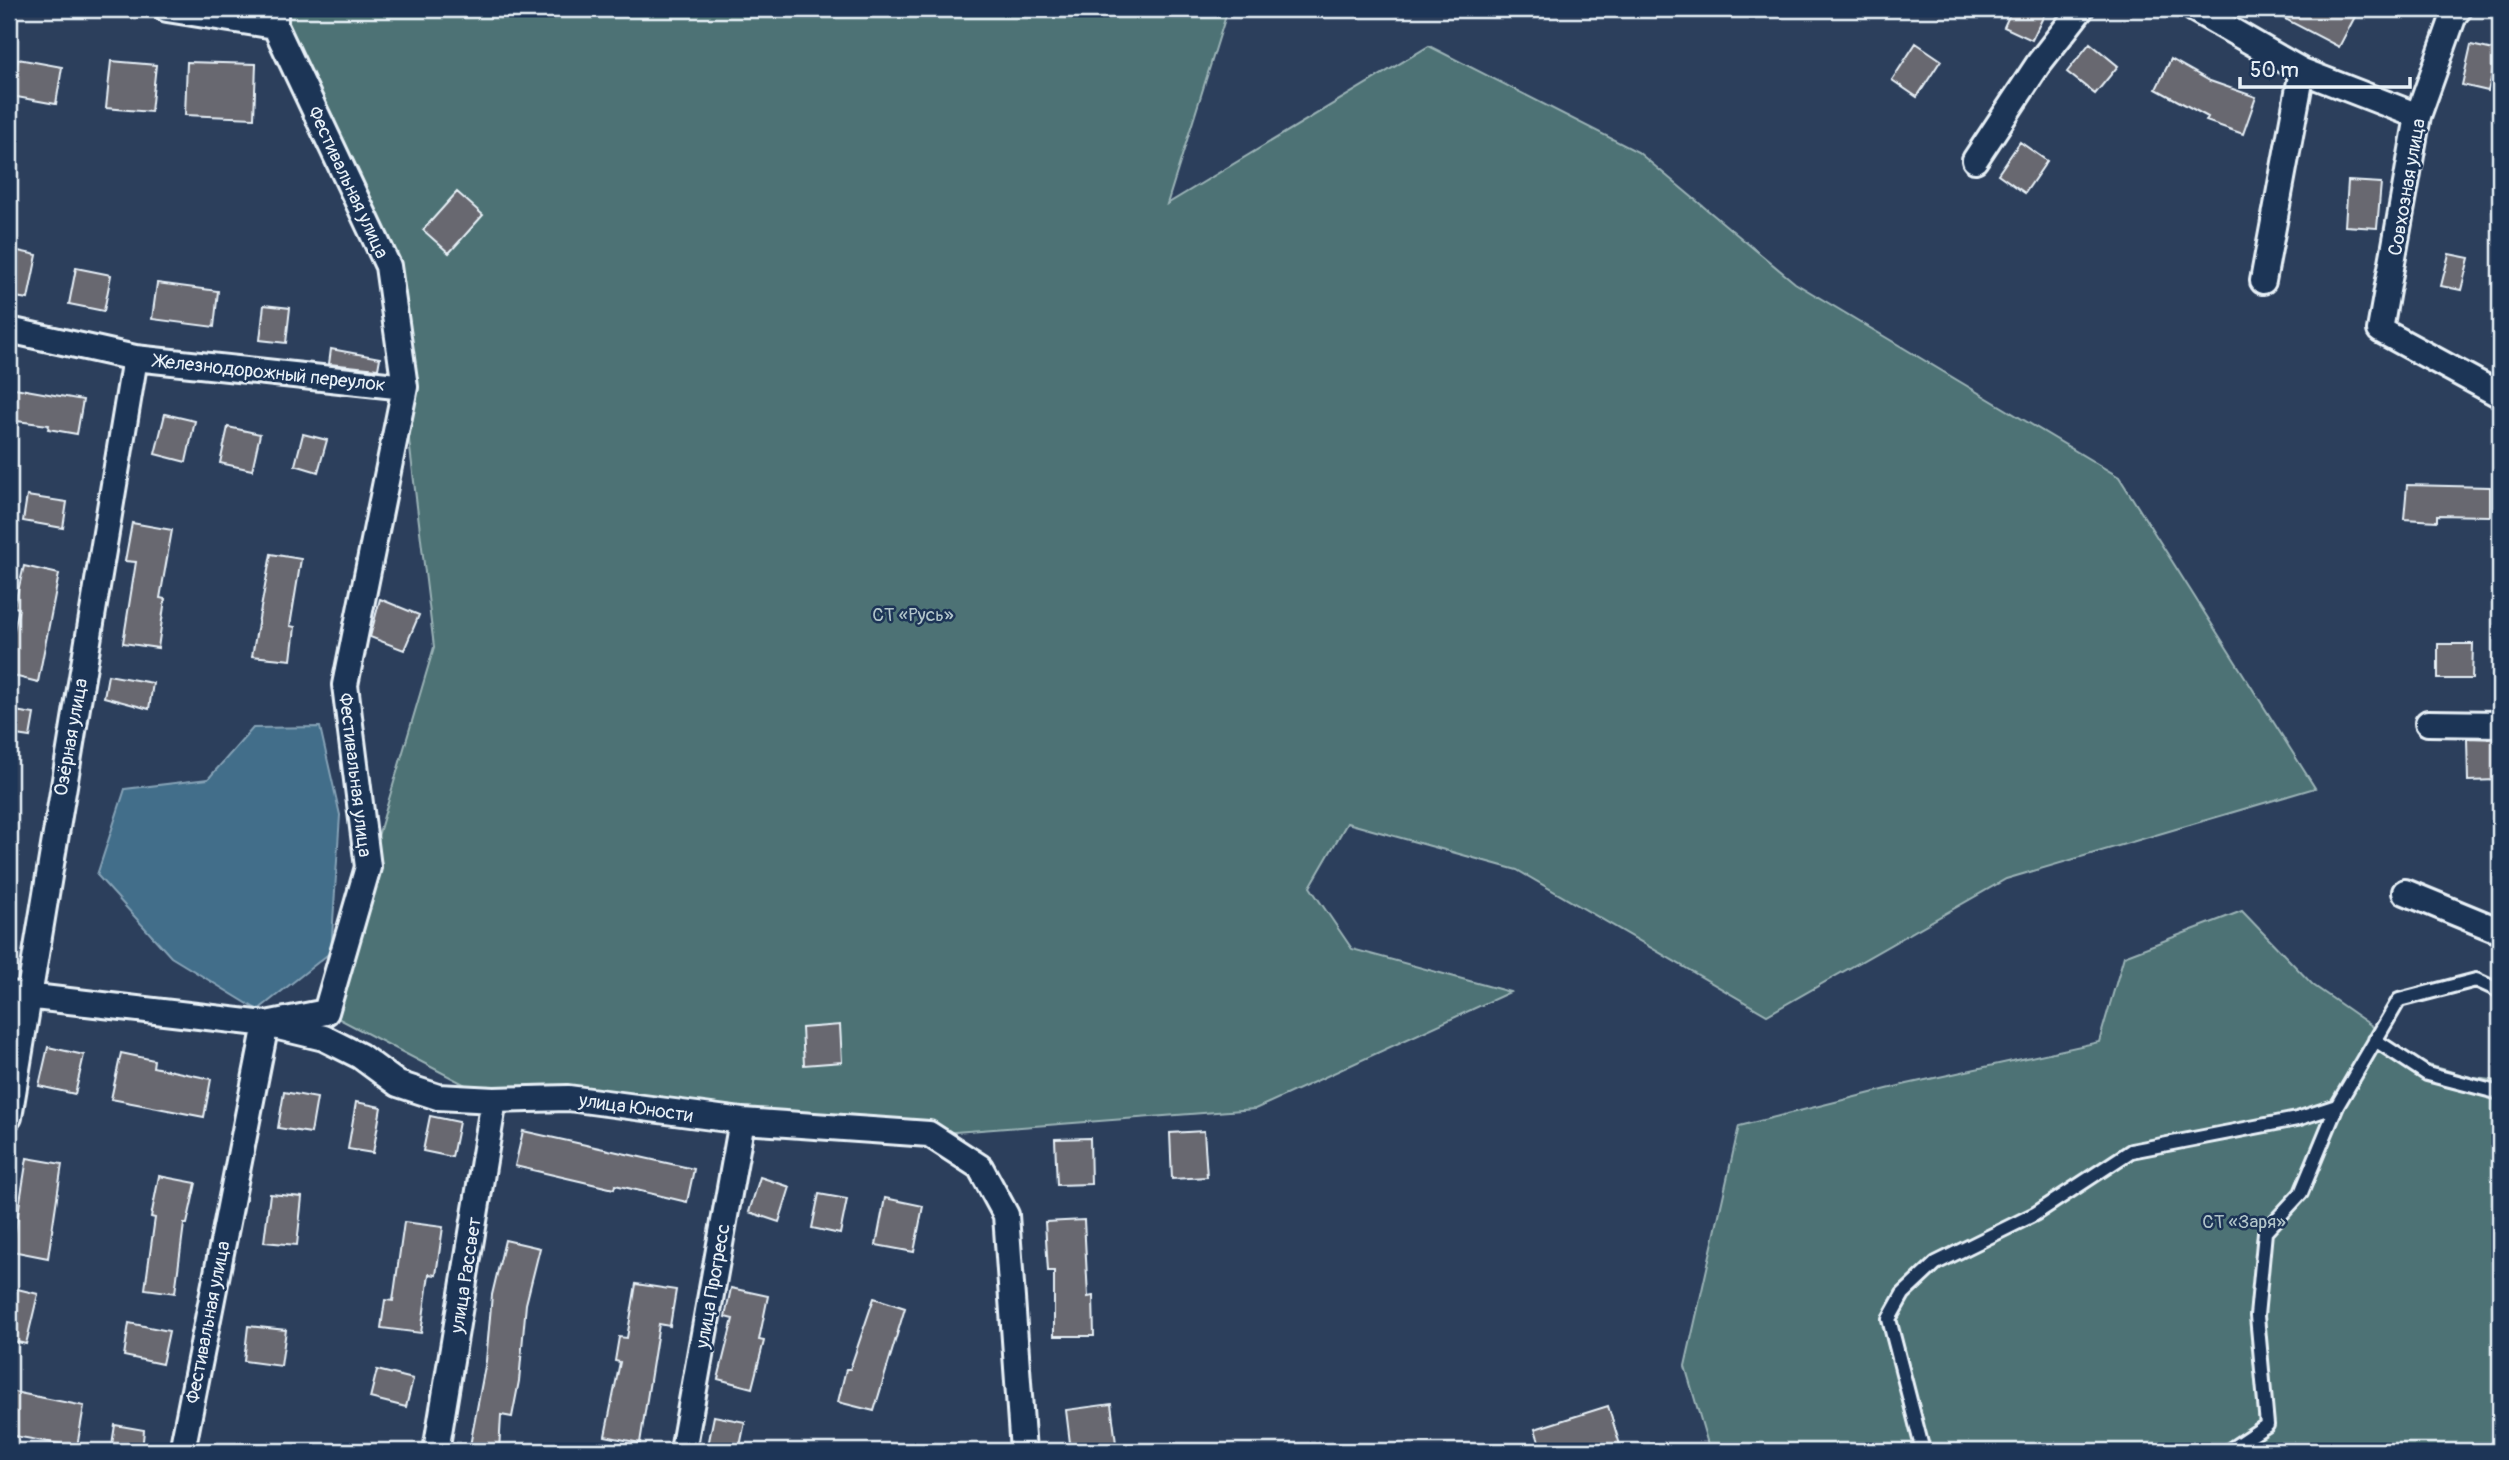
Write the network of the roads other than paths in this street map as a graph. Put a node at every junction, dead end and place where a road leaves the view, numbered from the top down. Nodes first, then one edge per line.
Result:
1 (167, 9) edge
2 (2081, 9) edge
3 (2194, 9) edge
4 (2459, 9) edge
5 (275, 17) edge
6 (2302, 71) junction
7 (2418, 116) junction
8 (1975, 160) dead end
9 (2263, 281) dead end
10 (9, 330) edge
11 (135, 358) junction
12 (405, 387) junction
13 (2500, 396) edge
14 (2428, 723) dead end
15 (2500, 724) edge
16 (2405, 892) dead end
17 (2500, 931) edge
18 (2500, 991) edge
19 (18, 995) edge
20 (266, 1024) junction
21 (2375, 1040) junction
22 (2500, 1093) edge
23 (494, 1100) junction
24 (2337, 1106) junction
25 (9, 1117) edge
26 (742, 1121) junction
27 (181, 1451) edge
28 (436, 1451) edge
29 (683, 1451) edge
30 (1023, 1451) edge
31 (1923, 1451) edge
32 (2228, 1451) edge

1 - 5 street
2 - 8 street
3 - 6 street
4 - 7 street, Совхозная улица
5 - 12 street, Фестивальная улица
6 - 7 street
6 - 9 street
7 - 13 street, Совхозная улица
10 - 11 street, Железнодорожный переулок
11 - 12 street, Железнодорожный переулок
11 - 19 street, Озёрная улица
12 - 20 street, Фестивальная улица
14 - 15 street
16 - 17 street
18 - 21 lane
19 - 20 street, улица Юности
19 - 25 street, Озёрная улица
20 - 23 street, улица Юности
20 - 27 street, Фестивальная улица
21 - 22 lane
21 - 24 lane
23 - 26 street, улица Юности
23 - 28 street, улица Рассвет
24 - 31 lane
24 - 32 lane
26 - 29 street, улица Прогресс
26 - 30 street, улица Юности

